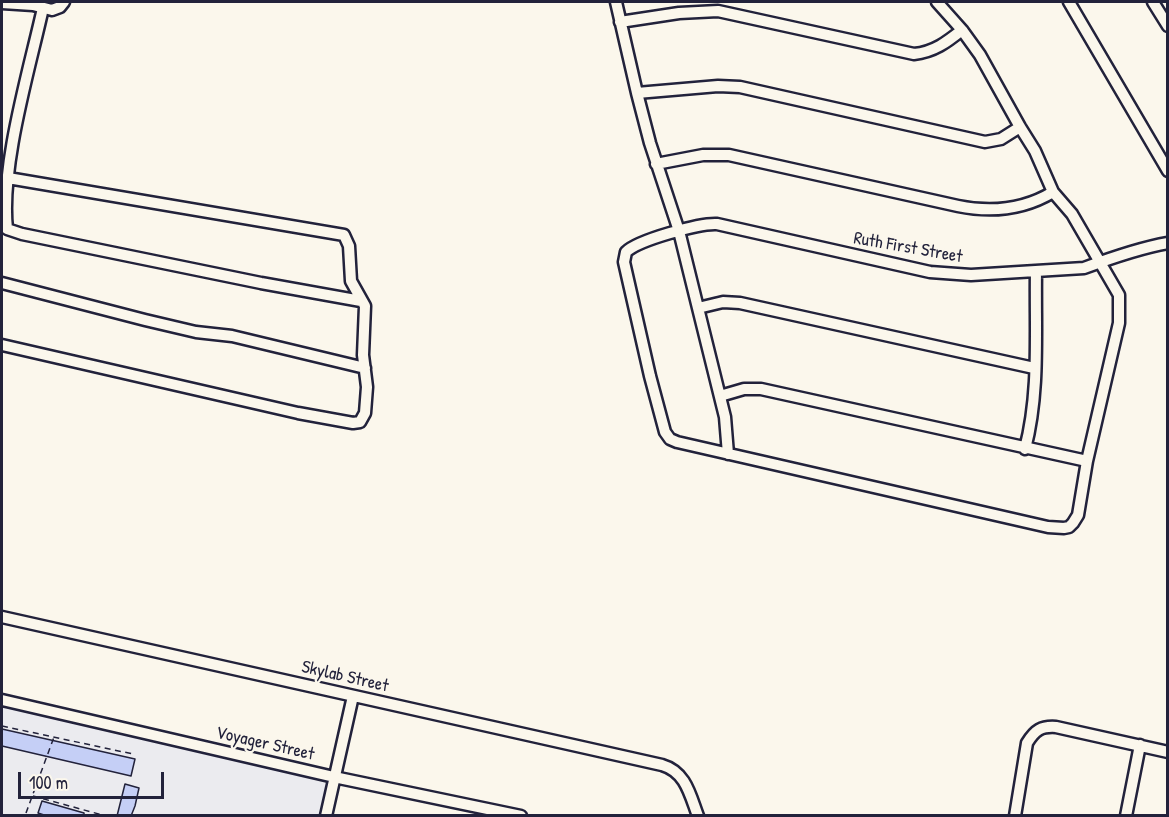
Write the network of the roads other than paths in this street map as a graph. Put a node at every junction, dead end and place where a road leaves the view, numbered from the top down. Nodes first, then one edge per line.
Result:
1 (64, 2) edge
2 (616, 2) edge
3 (938, 2) edge
4 (1069, 2) edge
5 (1153, 2) edge
6 (2, 3) edge
7 (21, 3) edge
8 (44, 8) junction
9 (621, 22) junction
10 (1167, 26) edge
11 (963, 30) junction
12 (636, 93) junction
13 (1020, 127) junction
14 (657, 164) junction
15 (1167, 171) edge
16 (8, 178) junction
17 (1053, 192) junction
18 (679, 231) junction
19 (1167, 243) edge
20 (1101, 262) junction
21 (1036, 272) junction
22 (2, 283) edge
23 (361, 301) junction
24 (698, 308) junction
25 (2, 345) edge
26 (365, 368) junction
27 (1034, 368) junction
28 (720, 396) junction
29 (1025, 449) junction
30 (728, 454) junction
31 (1087, 461) junction
32 (2, 617) edge
33 (352, 696) junction
34 (2, 700) edge
35 (1140, 746) junction
36 (1167, 752) edge
37 (334, 777) junction
38 (326, 816) edge
39 (522, 816) edge
40 (698, 816) edge
41 (1015, 816) edge
42 (1126, 816) edge

1 - 8 street
2 - 9 street
3 - 11 street
4 - 15 street
5 - 10 street
6 - 7 street
7 - 8 street
8 - 16 street
9 - 11 street
9 - 12 street
11 - 13 street
12 - 13 street
12 - 14 street
13 - 17 street
14 - 17 street
14 - 18 street
16 - 23 street
16 - 23 street
17 - 20 street
18 - 21 street, Ruth First Street
18 - 24 street
18 - 30 street, Ruth First Street
19 - 20 street, Ruth First Street
20 - 21 street, Ruth First Street
20 - 31 street
21 - 27 street
22 - 26 street
23 - 26 street
24 - 27 street
24 - 28 street
25 - 26 street
27 - 29 street
28 - 29 street
28 - 30 street
29 - 31 street
30 - 31 street
32 - 33 street, Skylab Street
33 - 37 street
33 - 40 street, Skylab Street
34 - 37 street, Voyager Street
35 - 36 street
35 - 41 street
35 - 42 street
37 - 38 street
37 - 39 street, Voyager Street

